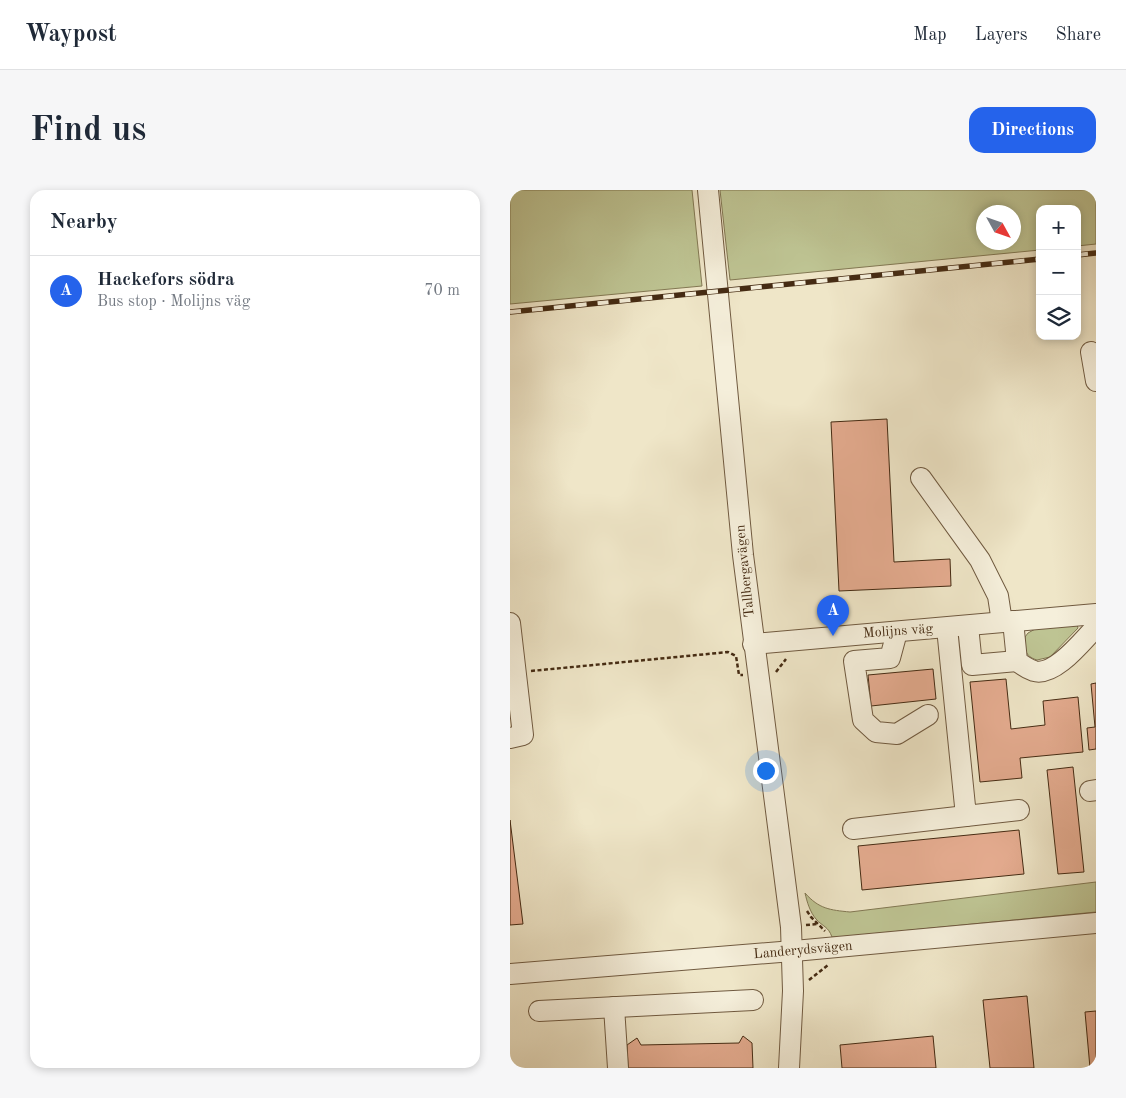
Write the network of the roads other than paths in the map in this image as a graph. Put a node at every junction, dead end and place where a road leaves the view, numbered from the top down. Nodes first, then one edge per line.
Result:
1 (708, 190) edge
2 (1091, 352) dead end
3 (1096, 381) edge
4 (921, 478) dead end
5 (1008, 622) junction
6 (510, 623) edge
7 (1095, 625) edge
8 (968, 626) junction
9 (948, 628) junction
10 (897, 632) junction
11 (754, 644) junction
12 (1017, 661) junction
13 (928, 715) dead end
14 (510, 738) edge
15 (1019, 810) dead end
16 (966, 816) junction
17 (853, 829) dead end
18 (1096, 923) edge
19 (792, 951) junction
20 (510, 974) edge
21 (753, 1000) dead end
22 (614, 1007) junction
23 (538, 1011) dead end
24 (618, 1068) edge
25 (789, 1068) edge

1 - 11 street, Tallbergavägen
2 - 3 street
4 - 5 street
5 - 7 street, Molijns väg
5 - 8 street, Molijns väg
5 - 12 street
6 - 14 street
7 - 12 street, Molijns väg
8 - 9 street, Molijns väg
8 - 12 street
9 - 10 street, Molijns väg
9 - 16 street
10 - 11 street, Molijns väg
10 - 13 street
11 - 19 street, Tallbergavägen
15 - 16 street
16 - 17 street
18 - 19 street, Landerydsvägen
19 - 20 street, Landerydsvägen
19 - 25 street, Tallbergavägen
21 - 22 street
22 - 23 street
22 - 24 street

